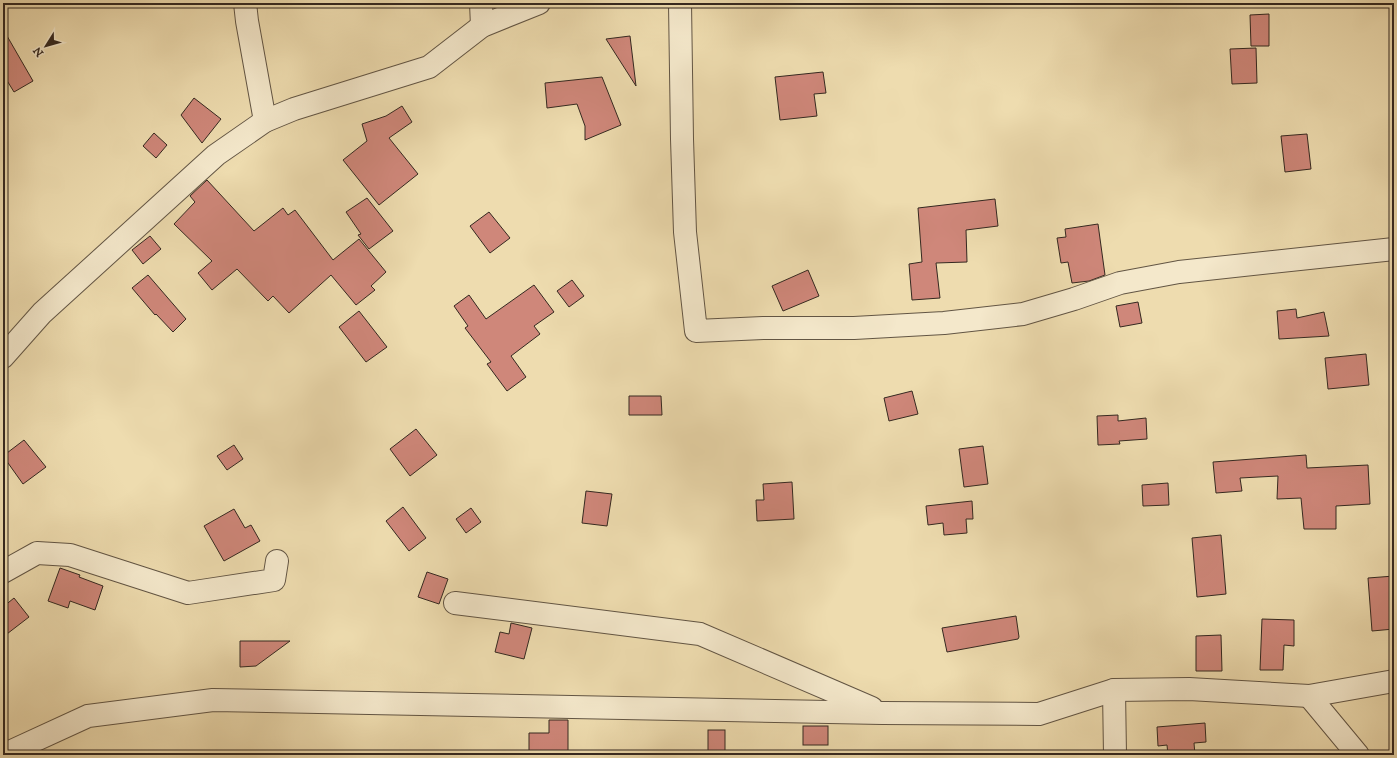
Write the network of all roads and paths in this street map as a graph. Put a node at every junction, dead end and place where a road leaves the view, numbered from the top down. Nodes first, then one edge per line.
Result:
1 (245, 3) edge
2 (480, 3) edge
3 (540, 3) edge
4 (680, 3) edge
5 (482, 26) junction
6 (265, 121) junction
7 (1394, 249) edge
8 (3, 357) edge
9 (277, 561) dead end
10 (3, 572) edge
11 (455, 603) dead end
12 (1394, 681) edge
13 (1114, 690) junction
14 (1309, 696) junction
15 (882, 713) junction
16 (3, 755) edge
17 (1115, 755) edge
18 (1358, 755) edge

1 - 6 street
2 - 5 street
3 - 5 street
4 - 7 street
5 - 6 street
6 - 8 street
9 - 10 street
11 - 15 street
12 - 14 street
13 - 14 street
13 - 15 street
13 - 17 street
14 - 18 street
15 - 16 street

